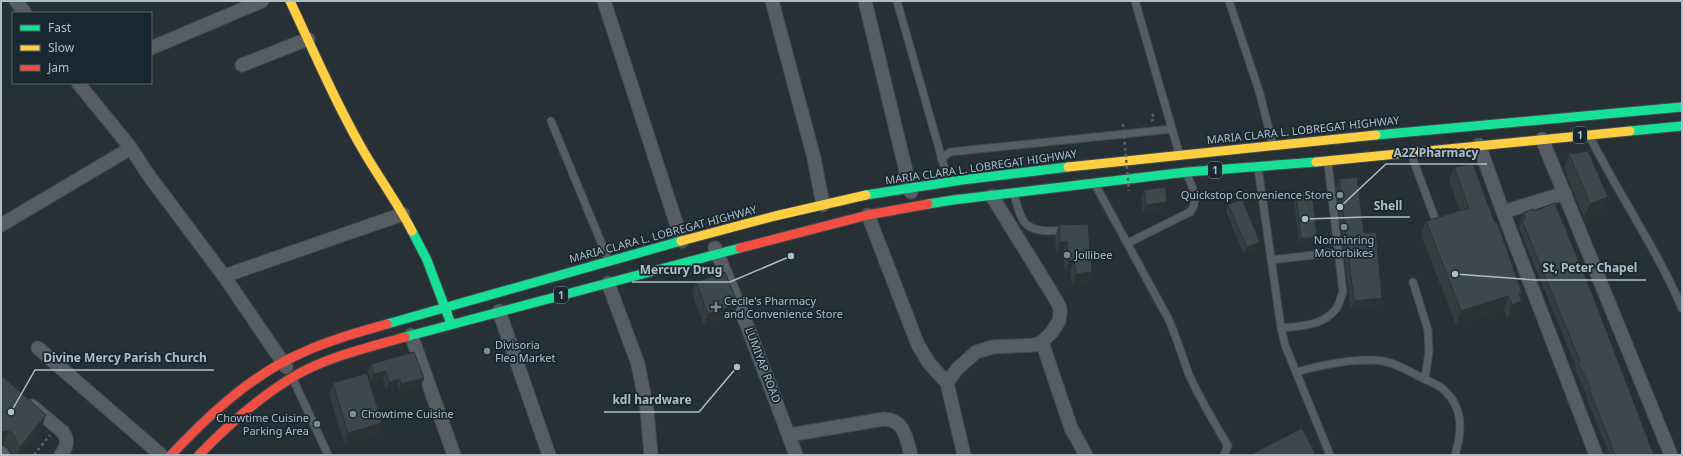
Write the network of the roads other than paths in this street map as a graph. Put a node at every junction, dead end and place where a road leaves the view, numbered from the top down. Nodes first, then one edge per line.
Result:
1 (16, 1) edge
2 (262, 1) edge
3 (290, 1) edge
4 (604, 1) edge
5 (772, 1) edge
6 (865, 1) edge
7 (897, 1) edge
8 (1135, 1) edge
9 (1229, 1) edge
10 (24, 12) edge
11 (308, 39) junction
12 (152, 48) edge
13 (242, 65) dead end
14 (79, 84) edge
15 (1682, 107) edge
16 (551, 121) dead end
17 (1682, 126) edge
18 (1172, 129) junction
19 (1588, 134) junction
20 (1475, 136) junction
21 (1542, 139) junction
22 (1272, 144) junction
23 (131, 148) junction
24 (1410, 152) junction
25 (941, 159) junction
26 (1328, 161) junction
27 (1183, 163) junction
28 (1258, 167) junction
29 (1095, 184) junction
30 (909, 187) junction
31 (950, 191) junction
32 (1565, 193) junction
33 (1014, 194) junction
34 (992, 196) junction
35 (823, 205) junction
36 (914, 206) junction
37 (1503, 212) junction
38 (403, 214) junction
39 (868, 214) junction
40 (1437, 224) edge
41 (1, 225) edge
42 (1072, 230) edge
43 (709, 233) junction
44 (682, 240) junction
45 (1128, 243) junction
46 (1339, 252) junction
47 (717, 254) junction
48 (1271, 260) junction
49 (608, 261) junction
50 (224, 276) junction
51 (1413, 282) dead end
52 (608, 283) junction
53 (446, 306) junction
54 (1682, 308) edge
55 (499, 311) junction
56 (451, 324) junction
57 (1281, 328) junction
58 (412, 335) junction
59 (1042, 342) junction
60 (38, 348) dead end
61 (282, 362) junction
62 (1296, 372) junction
63 (293, 377) junction
64 (1426, 380) junction
65 (947, 383) junction
66 (20, 396) edge
67 (789, 435) junction
68 (61, 455) edge
69 (161, 455) edge
70 (171, 455) edge
71 (199, 455) edge
72 (328, 455) edge
73 (454, 455) edge
74 (549, 455) edge
75 (651, 455) edge
76 (796, 455) edge
77 (911, 455) edge
78 (964, 455) edge
79 (1086, 455) edge
80 (1224, 455) edge
81 (1330, 455) edge
82 (1455, 455) edge
83 (1596, 455) edge
84 (1672, 455) edge

1 - 10 street
2 - 12 street
3 - 11 main road
4 - 44 street
5 - 35 street
6 - 30 street
7 - 25 lane
8 - 18 lane
9 - 22 lane
11 - 13 street
11 - 38 main road
14 - 23 street
15 - 20 main road, MARIA CLARA L. LOBREGAT HIGHWAY / 1
16 - 49 lane
17 - 19 main road, MARIA CLARA L. LOBREGAT HIGHWAY / 1
18 - 25 lane
18 - 27 lane
19 - 21 main road, MARIA CLARA L. LOBREGAT HIGHWAY / 1
19 - 54 lane
20 - 21 main road, MARIA CLARA L. LOBREGAT HIGHWAY / 1
20 - 22 main road, MARIA CLARA L. LOBREGAT HIGHWAY / 1
20 - 24 main road, MARIA CLARA L. LOBREGAT HIGHWAY / 1
20 - 37 street
21 - 32 street
22 - 27 main road, MARIA CLARA L. LOBREGAT HIGHWAY / 1
23 - 41 street
23 - 50 street
24 - 26 main road, MARIA CLARA L. LOBREGAT HIGHWAY / 1
24 - 40 lane
25 - 31 lane
26 - 28 main road, MARIA CLARA L. LOBREGAT HIGHWAY / 1
26 - 46 lane
27 - 28 main road, MARIA CLARA L. LOBREGAT HIGHWAY / 1
27 - 29 main road, MARIA CLARA L. LOBREGAT HIGHWAY / 1
27 - 31 main road, MARIA CLARA L. LOBREGAT HIGHWAY / 1
27 - 45 lane
28 - 48 lane
29 - 33 main road, MARIA CLARA L. LOBREGAT HIGHWAY / 1
29 - 45 lane
30 - 31 main road, MARIA CLARA L. LOBREGAT HIGHWAY / 1
30 - 35 main road, MARIA CLARA L. LOBREGAT HIGHWAY / 1
30 - 36 street
31 - 34 main road, MARIA CLARA L. LOBREGAT HIGHWAY / 1
31 - 36 main road, MARIA CLARA L. LOBREGAT HIGHWAY / 1
32 - 37 street
32 - 84 street
33 - 34 main road, MARIA CLARA L. LOBREGAT HIGHWAY / 1
33 - 42 lane
34 - 59 street
35 - 43 main road, MARIA CLARA L. LOBREGAT HIGHWAY / 1
36 - 39 main road, MARIA CLARA L. LOBREGAT HIGHWAY / 1
37 - 83 street
38 - 50 street
38 - 53 main road
39 - 47 main road, MARIA CLARA L. LOBREGAT HIGHWAY / 1
39 - 65 street
43 - 44 main road, MARIA CLARA L. LOBREGAT HIGHWAY / 1
43 - 47 street, LUMIYAP ROAD
44 - 49 main road, MARIA CLARA L. LOBREGAT HIGHWAY / 1
45 - 80 lane
46 - 48 lane
46 - 57 lane
47 - 52 main road, MARIA CLARA L. LOBREGAT HIGHWAY / 1
47 - 67 street, LUMIYAP ROAD
48 - 57 lane
49 - 53 main road, MARIA CLARA L. LOBREGAT HIGHWAY / 1
50 - 61 street
51 - 64 lane
52 - 55 main road, MARIA CLARA L. LOBREGAT HIGHWAY / 1
52 - 75 street
53 - 56 main road
53 - 61 main road, MARIA CLARA L. LOBREGAT HIGHWAY / 1
55 - 56 main road, MARIA CLARA L. LOBREGAT HIGHWAY / 1
55 - 74 street
56 - 58 main road, MARIA CLARA L. LOBREGAT HIGHWAY / 1
57 - 62 lane
58 - 63 main road, MARIA CLARA L. LOBREGAT HIGHWAY / 1
58 - 73 street
59 - 65 street
59 - 79 street
60 - 69 street
61 - 63 street
61 - 70 main road, MARIA CLARA L. LOBREGAT HIGHWAY / 1
62 - 64 lane
62 - 81 lane
63 - 71 main road, MARIA CLARA L. LOBREGAT HIGHWAY / 1
63 - 72 lane
64 - 82 lane
65 - 78 street
66 - 68 street
67 - 76 street, LUMIYAP ROAD
67 - 77 street

